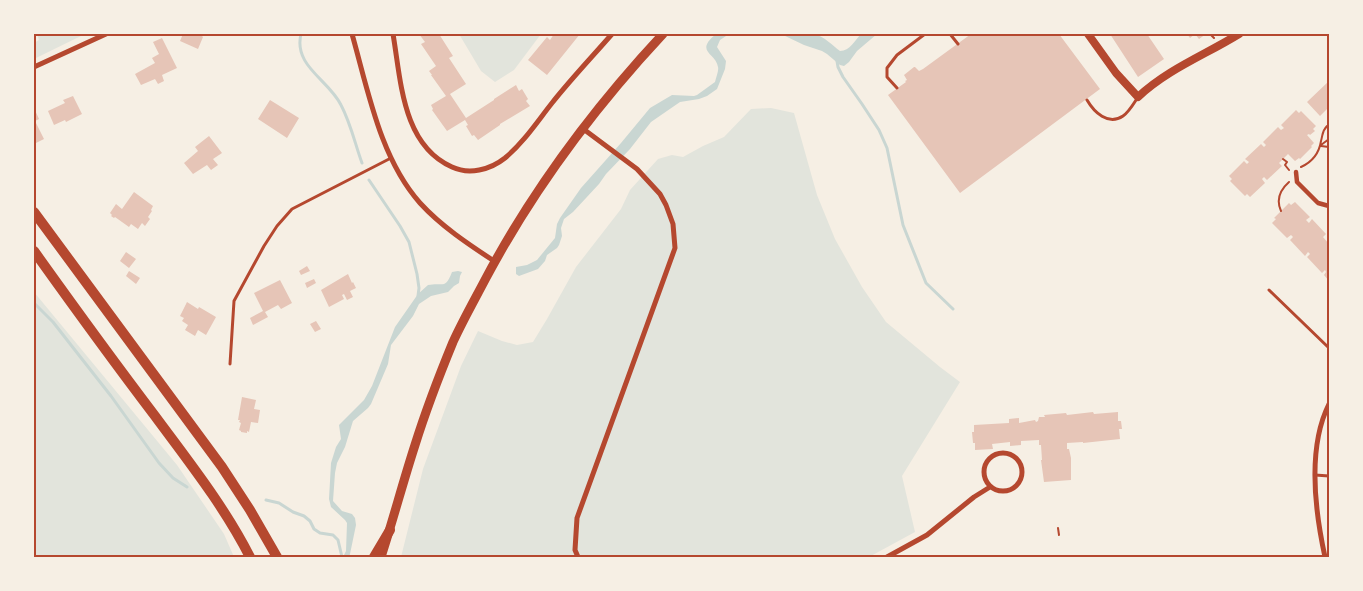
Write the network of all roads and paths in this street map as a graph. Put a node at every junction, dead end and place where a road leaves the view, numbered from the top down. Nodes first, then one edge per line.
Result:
1 (106, 34) edge
2 (352, 34) edge
3 (393, 34) edge
4 (612, 34) edge
5 (663, 34) edge
6 (926, 34) edge
7 (950, 34) edge
8 (1088, 34) edge
9 (1210, 34) edge
10 (1239, 34) edge
11 (1215, 40) dead end
12 (958, 44) dead end
13 (34, 67) edge
14 (897, 88) dead end
15 (1138, 97) junction
16 (1087, 100) dead end
17 (1327, 126) dead end
18 (582, 128) junction
19 (1329, 139) edge
20 (1320, 146) junction
21 (1329, 147) edge
22 (391, 158) junction
23 (1283, 159) dead end
24 (1296, 175) junction
25 (1329, 206) edge
26 (1281, 211) dead end
27 (34, 212) edge
28 (34, 251) edge
29 (494, 262) junction
30 (1269, 290) dead end
31 (1329, 348) edge
32 (230, 364) dead end
33 (1329, 404) edge
34 (1315, 475) junction
35 (1329, 476) edge
36 (990, 487) junction
37 (1058, 528) dead end
38 (390, 530) junction
39 (1059, 535) dead end
40 (250, 557) edge
41 (277, 557) edge
42 (374, 557) edge
43 (382, 557) edge
44 (578, 557) edge
45 (886, 557) edge
46 (1325, 557) edge

1 - 13 street
2 - 22 street
3 - 4 street
5 - 18 main road
6 - 14 lane
7 - 12 lane
8 - 15 street
9 - 11 path
10 - 15 street
15 - 16 lane
17 - 20 path
18 - 29 main road
18 - 44 street
19 - 20 path
20 - 21 path
20 - 24 path
22 - 29 street
22 - 32 lane
23 - 24 path
24 - 25 street
24 - 26 path
27 - 41 main road
28 - 40 main road
29 - 38 main road
30 - 31 lane
33 - 34 street
34 - 35 lane
34 - 46 street
36 - 36 street
36 - 45 street
37 - 39 path
38 - 42 main road
38 - 43 main road

